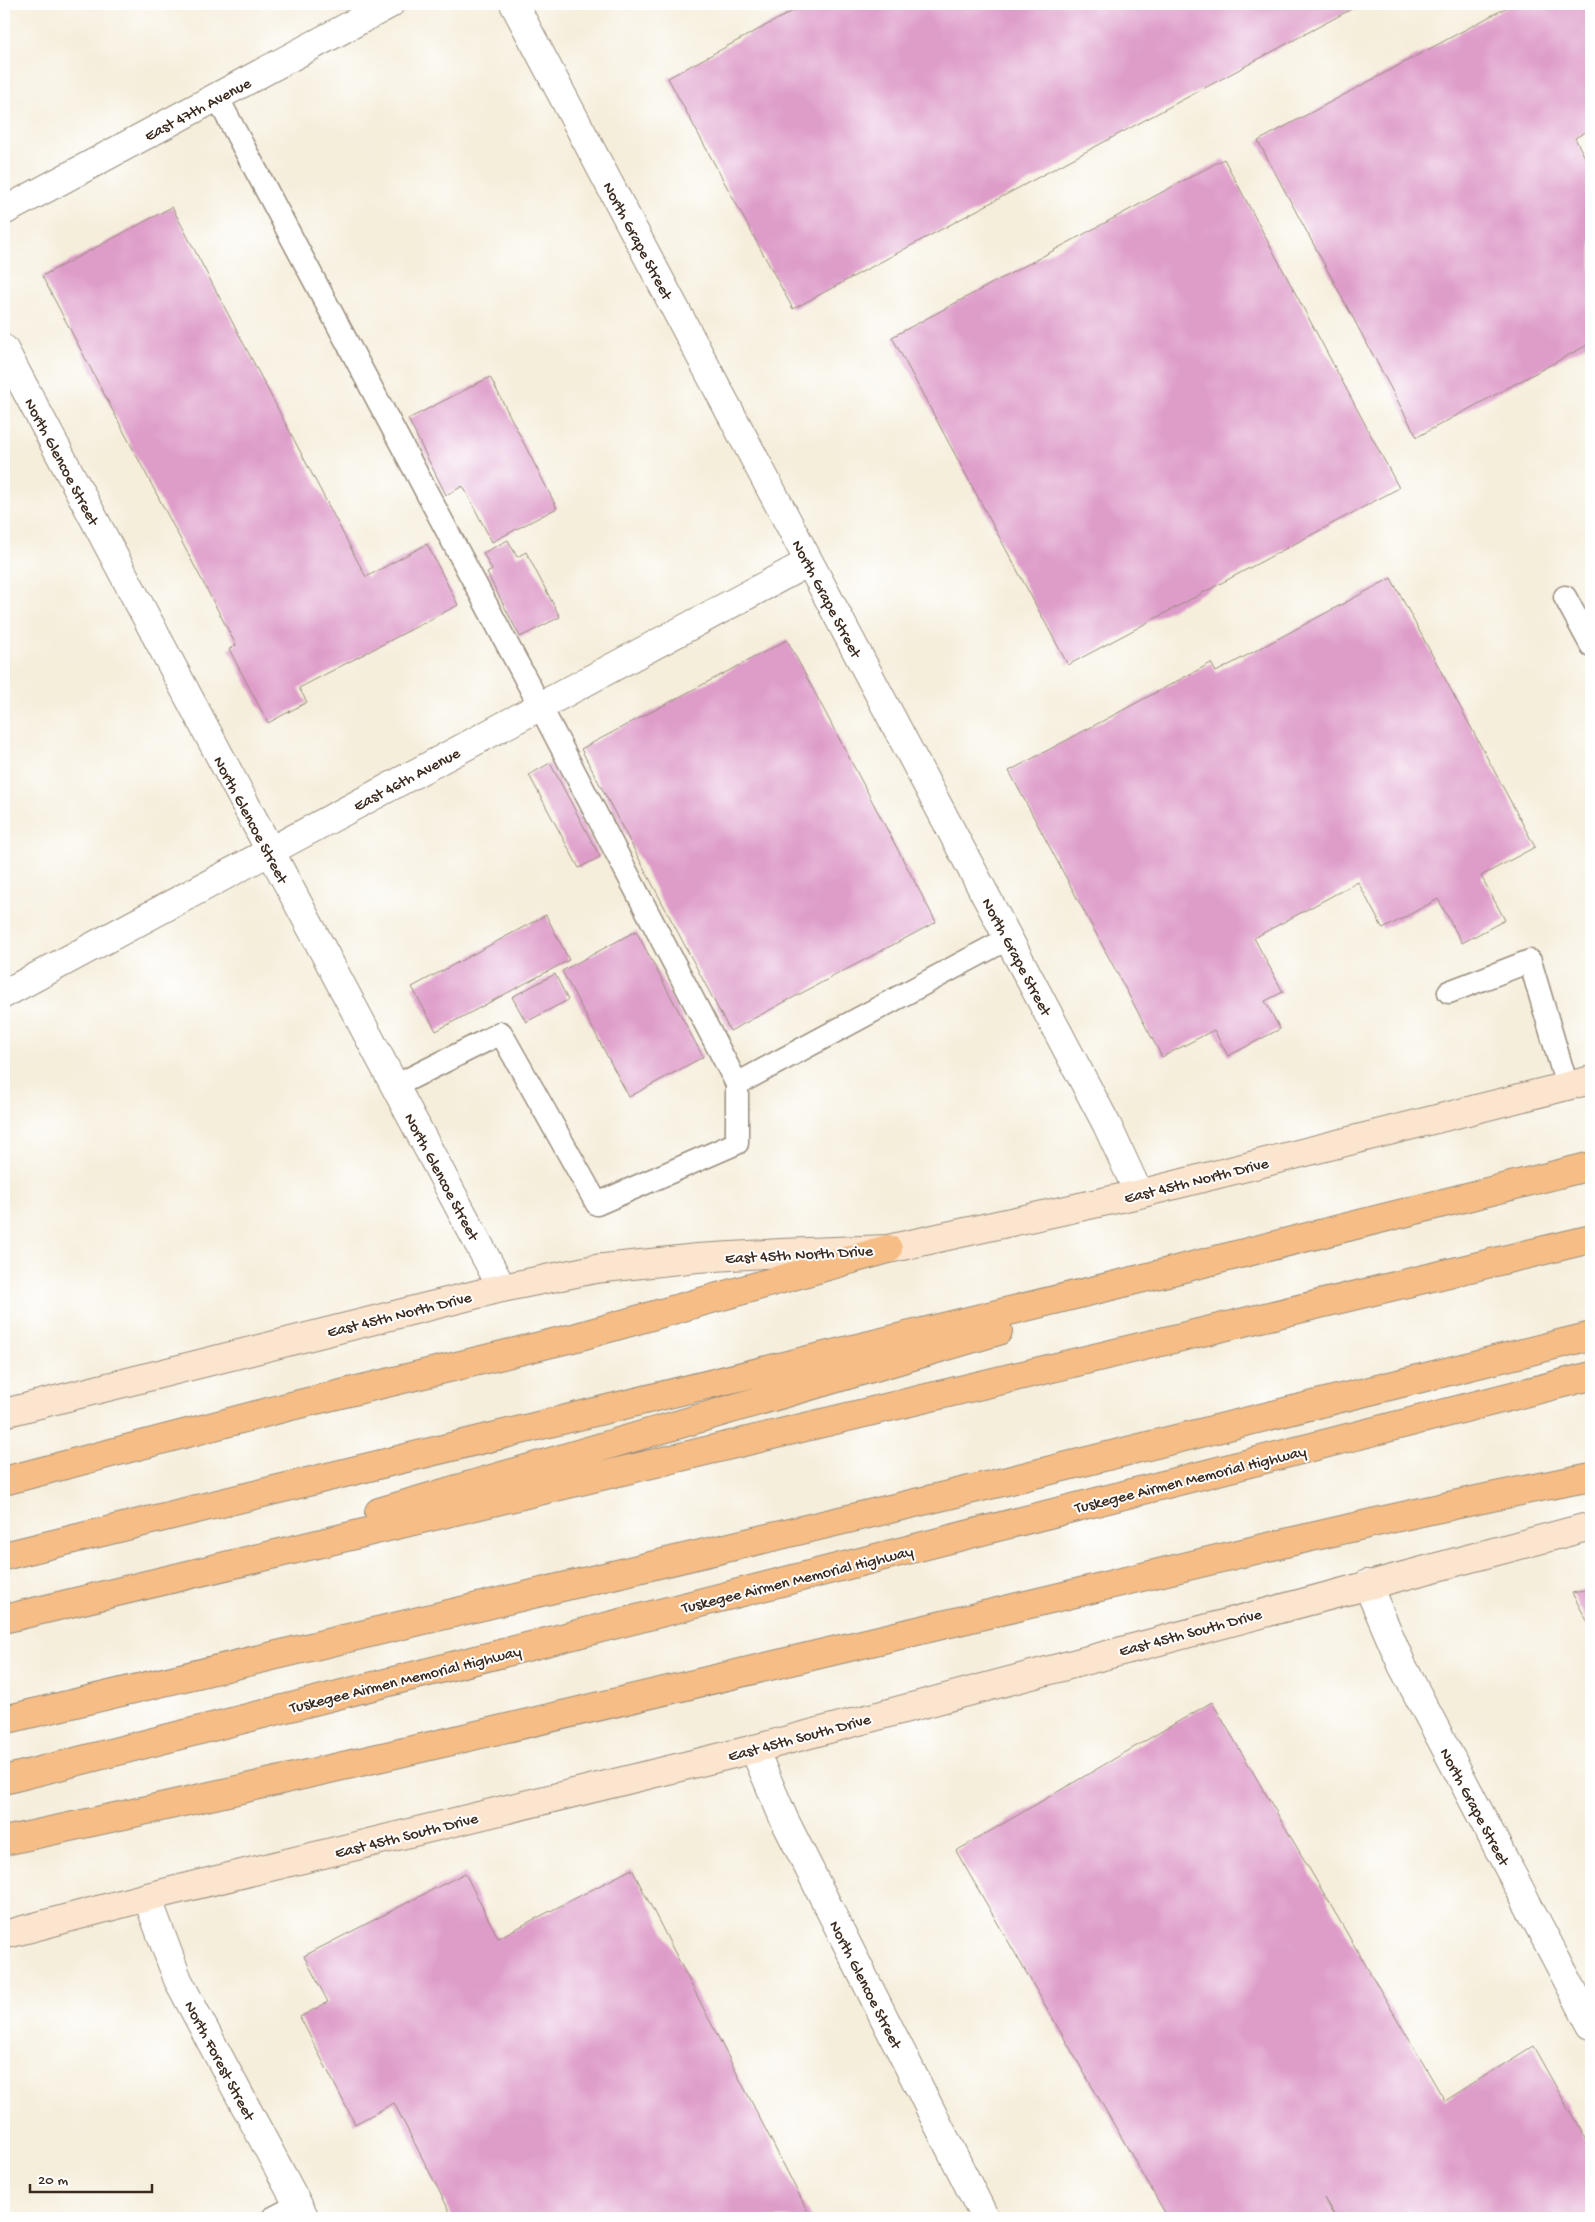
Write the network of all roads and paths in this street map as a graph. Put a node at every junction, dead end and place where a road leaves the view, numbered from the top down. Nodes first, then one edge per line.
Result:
1 (390, 4) edge
2 (514, 4) edge
3 (217, 97) junction
4 (4, 212) edge
5 (4, 349) edge
6 (809, 562) junction
7 (1565, 597) dead end
8 (1591, 645) edge
9 (540, 706) junction
10 (269, 851) junction
11 (1009, 938) junction
12 (1450, 992) dead end
13 (4, 994) edge
14 (1579, 1083) edge
15 (737, 1084) junction
16 (395, 1086) junction
17 (1591, 1166) edge
18 (1139, 1194) junction
19 (1393, 1216) junction
20 (1591, 1240) edge
21 (888, 1249) junction
22 (502, 1288) junction
23 (1591, 1336) edge
24 (1591, 1376) edge
25 (4, 1413) edge
26 (1591, 1477) edge
27 (4, 1481) edge
28 (1591, 1526) edge
29 (4, 1556) edge
30 (1367, 1584) junction
31 (43, 1610) junction
32 (4, 1620) edge
33 (4, 1720) edge
34 (754, 1749) junction
35 (4, 1780) edge
36 (4, 1841) edge
37 (147, 1897) junction
38 (4, 1935) edge
39 (1591, 2025) edge
40 (302, 2212) edge
41 (273, 2218) edge
42 (985, 2218) edge

1 - 3 street, East 47th Avenue
2 - 6 street, North Grape Street
3 - 4 street, East 47th Avenue
3 - 9 lane
5 - 10 street, North Glencoe Street
6 - 9 street, East 46th Avenue
6 - 11 street, North Grape Street
7 - 8 lane
9 - 10 street, East 46th Avenue
9 - 15 lane
10 - 13 street, East 46th Avenue
10 - 16 street, North Glencoe Street
11 - 15 lane
11 - 18 street, North Grape Street
12 - 14 lane
14 - 18 main road, East 45th North Drive
15 - 16 lane
16 - 22 street, North Glencoe Street
17 - 19 highway
18 - 21 main road, East 45th North Drive
19 - 29 highway
19 - 31 highway
20 - 31 highway
21 - 22 main road, East 45th North Drive
21 - 27 highway
22 - 25 main road, East 45th North Drive
23 - 33 highway
24 - 35 highway, Tuskegee Airmen Memorial Highway
26 - 36 highway
28 - 30 main road, East 45th South Drive
30 - 34 main road, East 45th South Drive
30 - 39 street, North Grape Street
31 - 32 highway
34 - 37 main road, East 45th South Drive
34 - 42 street, North Glencoe Street
37 - 38 main road, East 45th South Drive
37 - 40 street, North Forest Street
40 - 41 lane

